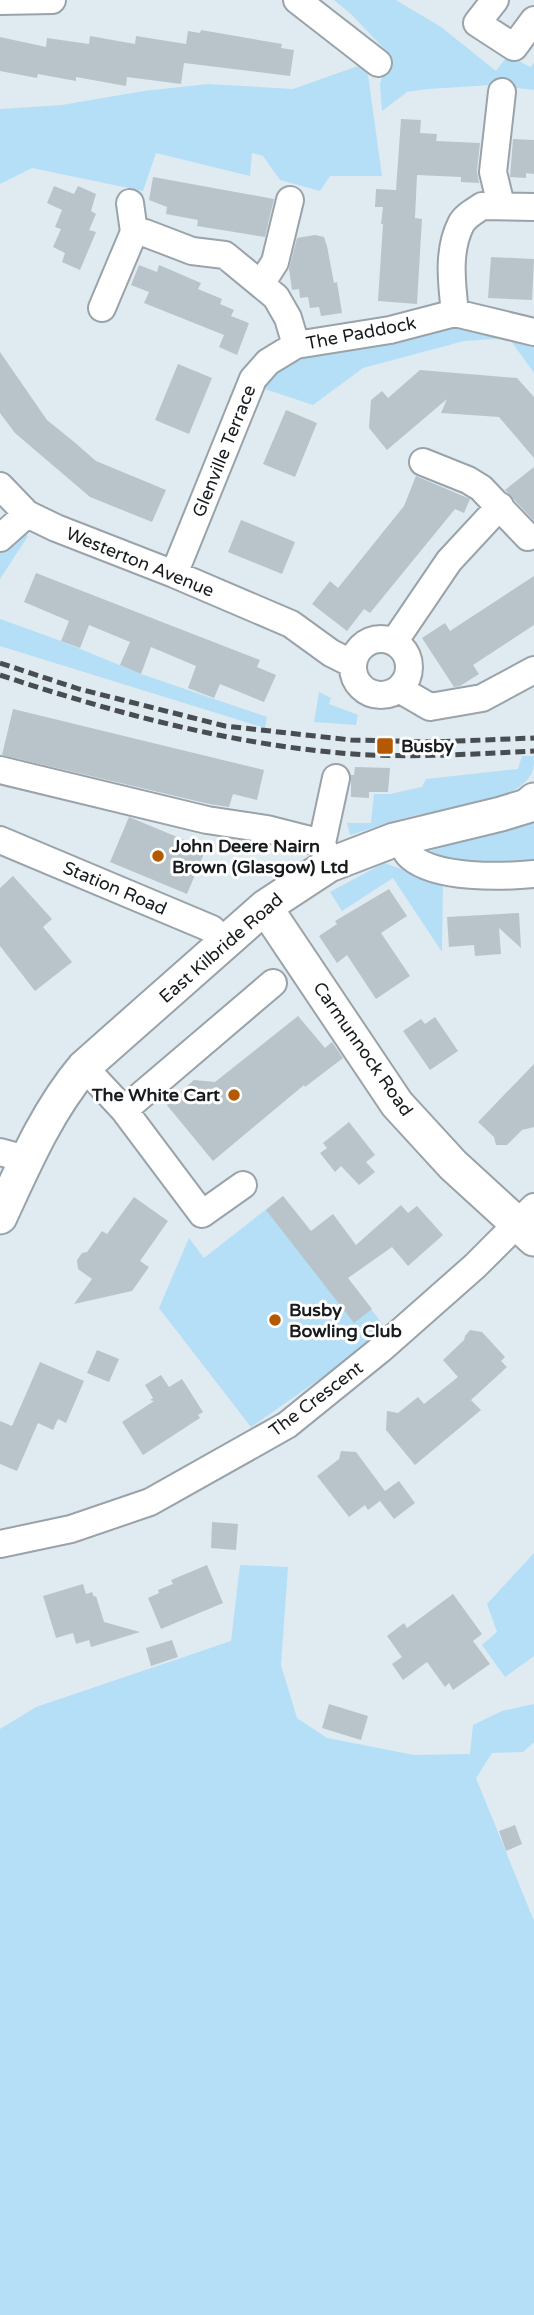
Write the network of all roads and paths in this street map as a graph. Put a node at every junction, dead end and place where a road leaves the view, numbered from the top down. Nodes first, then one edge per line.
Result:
1 (52, 0) edge
2 (297, 0) edge
3 (495, 0) edge
4 (0, 1) edge
5 (534, 20) edge
6 (378, 63) dead end
7 (502, 92) dead end
8 (290, 200) dead end
9 (130, 204) dead end
10 (500, 205) junction
11 (534, 207) edge
12 (134, 232) junction
13 (261, 284) junction
14 (102, 308) dead end
15 (455, 313) junction
16 (534, 332) edge
17 (296, 345) junction
18 (423, 462) dead end
19 (0, 486) edge
20 (500, 506) junction
21 (27, 514) junction
22 (528, 537) dead end
23 (0, 538) edge
24 (174, 574) junction
25 (394, 642) junction
26 (353, 664) junction
27 (534, 670) edge
28 (399, 689) junction
29 (0, 770) edge
30 (336, 778) dead end
31 (534, 800) edge
32 (402, 838) junction
33 (0, 840) edge
34 (325, 854) junction
35 (534, 874) edge
36 (265, 907) junction
37 (223, 943) junction
38 (273, 983) dead end
39 (84, 1066) junction
40 (124, 1110) junction
41 (13, 1156) edge
42 (243, 1185) dead end
43 (0, 1217) edge
44 (529, 1223) edge
45 (0, 1544) edge

1 - 4 street
2 - 6 street
3 - 5 street
7 - 10 street
8 - 13 street
9 - 12 street
10 - 11 street
10 - 15 street
12 - 13 street, The Paddock
12 - 14 street
13 - 17 street, The Paddock
15 - 16 street, The Paddock
15 - 17 street, The Paddock
17 - 24 street, Glenville Terrace
18 - 20 street
19 - 21 street, Westerton Avenue
20 - 22 street
20 - 25 street
21 - 23 street
21 - 24 street, Westerton Avenue
24 - 26 street, Westerton Avenue
25 - 26 street
25 - 28 street
26 - 28 street
27 - 28 street
29 - 34 street
30 - 34 street
31 - 32 main road, East Kilbride Road
32 - 34 main road, East Kilbride Road
32 - 35 street
33 - 37 street, Station Road
34 - 36 main road, East Kilbride Road
36 - 37 main road, East Kilbride Road
36 - 44 main road, Carmunnock Road
37 - 39 main road, East Kilbride Road
38 - 40 street
39 - 40 street
39 - 41 main road, East Kilbride Road
40 - 42 street
41 - 43 main road, East Kilbride Road
44 - 45 street, The Crescent

